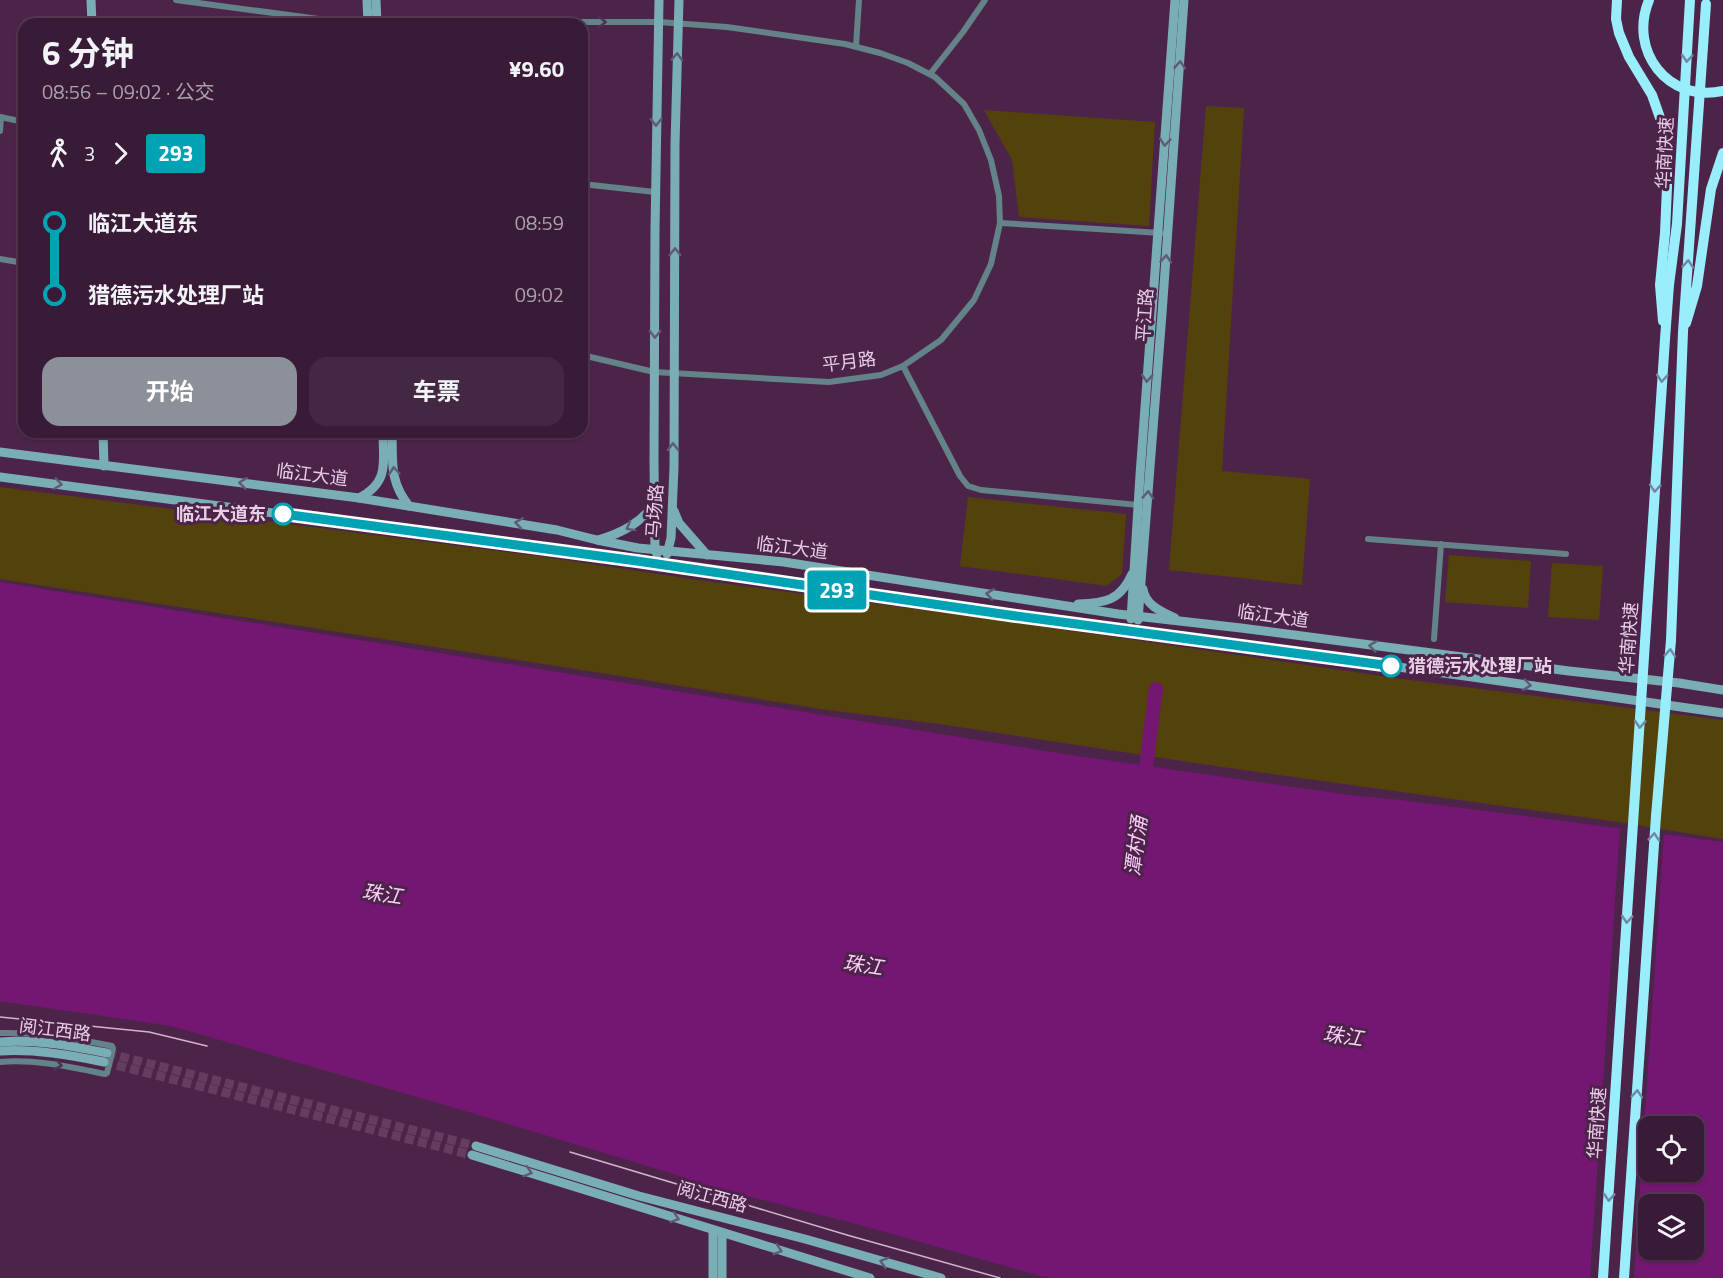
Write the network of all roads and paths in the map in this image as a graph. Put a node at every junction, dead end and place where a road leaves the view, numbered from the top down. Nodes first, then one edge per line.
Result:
1 (91, 0) edge
2 (176, 0) edge
3 (367, 0) edge
4 (376, 0) edge
5 (659, 0) edge
6 (679, 0) edge
7 (859, 0) edge
8 (985, 0) edge
9 (1175, 0) edge
10 (1184, 0) edge
11 (1617, 0) edge
12 (1649, 0) edge
13 (1690, 0) edge
14 (1706, 2) edge
15 (92, 18) edge
16 (311, 18) edge
17 (372, 18) edge
18 (374, 18) edge
19 (588, 22) edge
20 (658, 22) junction
21 (678, 22) junction
22 (856, 46) junction
23 (930, 74) junction
24 (1723, 91) edge
25 (0, 117) edge
26 (18, 121) edge
27 (0, 132) edge
28 (1723, 153) edge
29 (588, 185) edge
30 (655, 192) junction
31 (1000, 223) junction
32 (1163, 233) junction
33 (0, 260) edge
34 (18, 262) edge
35 (1683, 332) junction
36 (1665, 339) junction
37 (588, 356) edge
38 (903, 366) junction
39 (654, 372) junction
40 (673, 373) junction
41 (103, 438) edge
42 (383, 438) edge
43 (392, 438) edge
44 (0, 452) edge
45 (104, 466) junction
46 (0, 477) edge
47 (359, 498) junction
48 (655, 502) junction
49 (673, 505) junction
50 (1138, 505) junction
51 (409, 506) junction
52 (557, 530) junction
53 (1368, 539) dead end
54 (597, 540) junction
55 (1441, 544) junction
56 (553, 550) junction
57 (655, 550) junction
58 (668, 551) junction
59 (1566, 554) dead end
60 (707, 555) junction
61 (784, 562) junction
62 (662, 565) junction
63 (1138, 569) junction
64 (784, 582) junction
65 (1019, 598) junction
66 (1059, 604) junction
67 (1016, 616) junction
68 (1135, 616) junction
69 (1183, 622) junction
70 (1133, 631) junction
71 (1434, 639) dead end
72 (1723, 690) edge
73 (1723, 713) edge
74 (0, 1033) edge
75 (0, 1041) edge
76 (0, 1052) edge
77 (0, 1062) edge
78 (717, 1232) junction
79 (713, 1278) edge
80 (722, 1278) edge
81 (870, 1278) edge
82 (941, 1278) edge
83 (1604, 1278) edge
84 (1624, 1278) edge

1 - 15 main road
2 - 16 street, 平月路
3 - 17 main road
4 - 18 main road
5 - 20 main road, 马场路
6 - 21 main road, 马场路
7 - 22 street
8 - 23 street
9 -> 32 main road, 平江路
32 -> 10 main road, 平江路
11 - 36 highway, bridge
12 - 24 highway
13 -> 36 highway, 华南快速, bridge
35 -> 14 highway, 华南快速, bridge
19 -> 20 street, 平月路
20 - 21 street, 平月路
20 -> 30 main road, 马场路
21 - 22 street, 平月路
40 -> 21 main road, 马场路
22 - 23 street, 平月路
23 - 31 street, 平月路
25 - 26 street
25 - 27 street
28 - 35 highway, bridge
29 - 30 street
30 -> 39 main road, 马场路
31 - 32 street
31 - 38 street, 平月路
32 -> 50 main road, 平江路
63 -> 32 main road, 平江路
33 - 34 street
84 -> 35 highway, 华南快速, bridge
36 -> 83 highway, 华南快速, bridge
37 - 39 street, 平月路
38 - 40 street, 平月路
38 - 50 street
39 - 40 street, 平月路
39 - 48 main road, 马场路
49 -> 40 main road, 马场路
41 - 45 main road
42 - 47 main road
51 -> 43 main road
44 - 45 main road, 临江大道
47 -> 45 main road, 临江大道
46 -> 56 main road, 临江大道
47 - 51 main road, 临江大道
48 - 49 main road
48 -> 54 main road
48 - 57 main road, 马场路
49 - 58 main road, 马场路
49 - 60 main road
50 - 63 main road, 平江路
52 -> 51 main road, 临江大道
52 - 54 main road, 临江大道
52 - 56 main road
53 - 55 street
54 - 57 main road, 临江大道
55 - 59 street
55 - 71 street
56 - 62 main road, 临江大道
57 - 58 main road, 临江大道
57 - 62 main road, 马场路
58 - 60 main road, 临江大道
58 - 62 main road, 马场路
60 - 61 main road, 临江大道
61 - 64 main road
65 -> 61 main road, 临江大道
62 - 64 main road, 临江大道
63 - 66 main road
63 - 68 main road, 平江路
63 - 69 main road
64 - 67 main road, 临江大道
65 - 66 main road, 临江大道
65 - 67 main road
66 - 68 main road, 临江大道
67 - 70 main road, 临江大道
68 - 69 main road, 临江大道
68 - 70 main road, 平江路
72 -> 69 main road, 临江大道
70 -> 73 main road, 临江大道
77 -> 74 street
75 - 76 main road, 阅江西路
78 - 79 main road
78 - 80 main road
78 -> 81 main road, 阅江西路
82 -> 78 main road, 阅江西路

